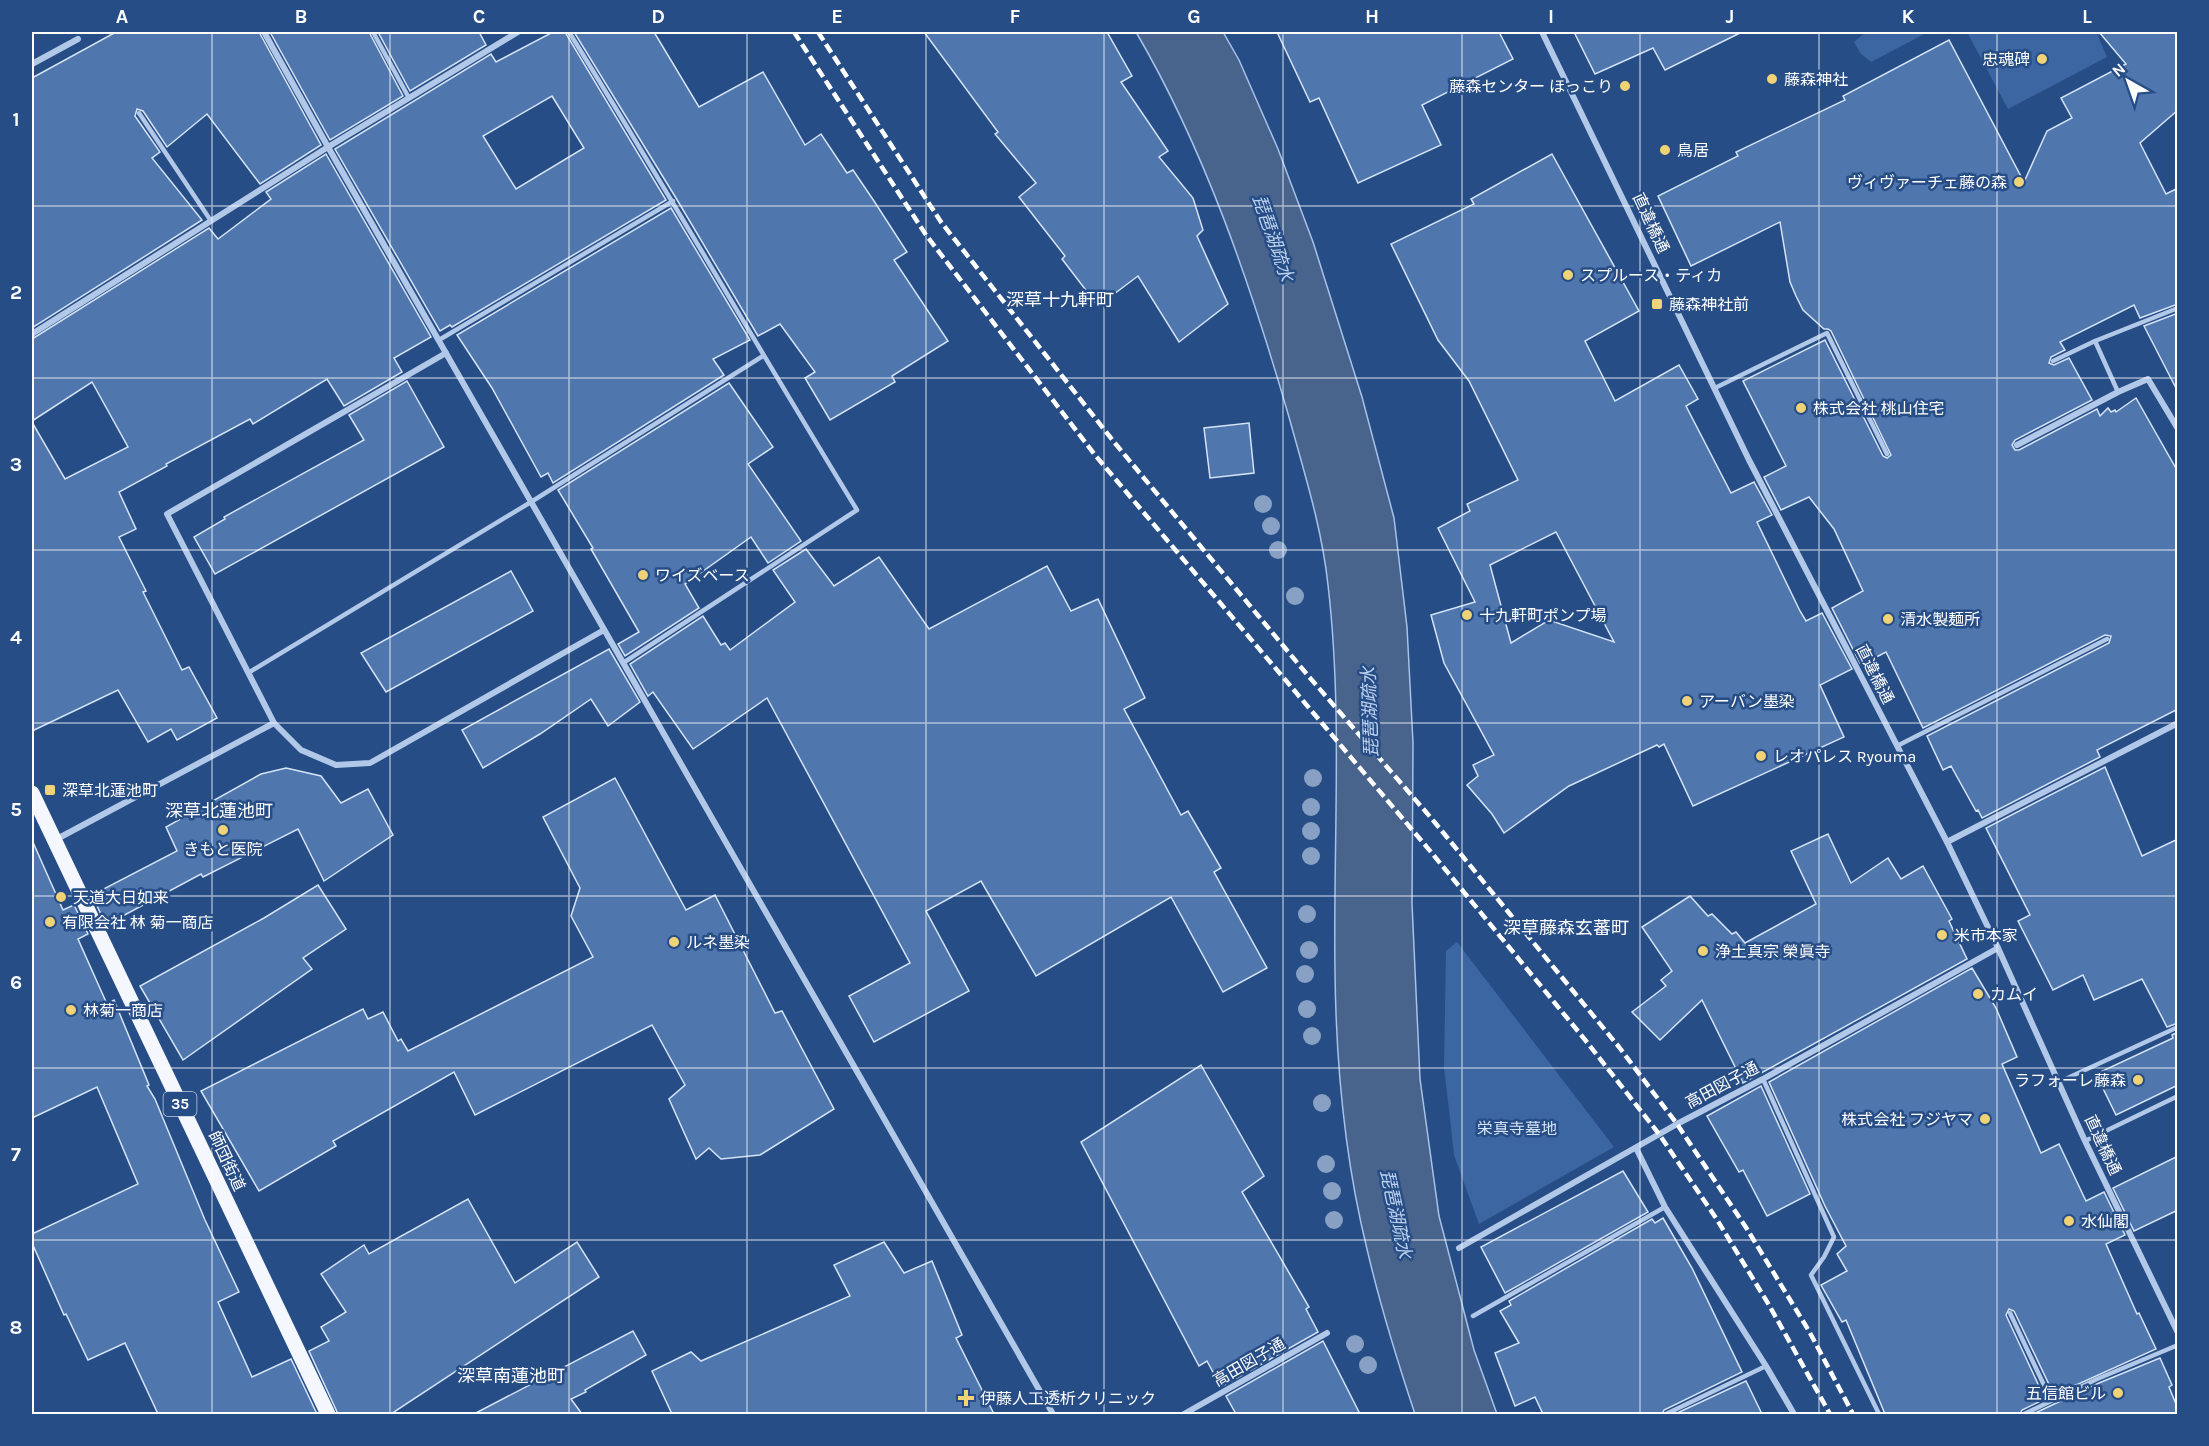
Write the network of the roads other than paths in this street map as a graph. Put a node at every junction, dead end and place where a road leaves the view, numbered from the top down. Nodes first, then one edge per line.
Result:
1 (264, 32) edge
2 (373, 32) edge
3 (518, 32) edge
4 (570, 32) edge
5 (1542, 32) edge
6 (78, 39) dead end
7 (32, 64) edge
8 (409, 98) junction
9 (139, 113) dead end
10 (328, 147) junction
11 (673, 201) junction
12 (211, 221) junction
13 (2178, 308) edge
14 (32, 334) edge
15 (439, 340) junction
16 (2095, 341) junction
17 (446, 353) junction
18 (763, 356) junction
19 (2053, 361) dead end
20 (1715, 388) junction
21 (2118, 392) junction
22 (2178, 429) edge
23 (2018, 445) dead end
24 (1887, 454) dead end
25 (531, 502) junction
26 (604, 630) junction
27 (2107, 639) dead end
28 (623, 663) junction
29 (248, 673) junction
30 (274, 723) junction
31 (2178, 723) edge
32 (1897, 746) junction
33 (32, 793) edge
34 (55, 840) junction
35 (1947, 842) junction
36 (1998, 948) junction
37 (2178, 1027) edge
38 (1763, 1078) junction
39 (2059, 1082) junction
40 (2178, 1096) edge
41 (2085, 1141) junction
42 (1636, 1149) junction
43 (1665, 1208) junction
44 (1459, 1248) dead end
45 (2010, 1313) dead end
46 (1473, 1316) dead end
47 (1327, 1333) dead end
48 (2178, 1333) edge
49 (2178, 1345) edge
50 (1766, 1366) junction
51 (2051, 1400) junction
52 (328, 1414) edge
53 (1053, 1414) edge
54 (1184, 1414) edge
55 (1666, 1414) edge
56 (1794, 1414) edge
57 (1879, 1414) edge
58 (2024, 1414) edge

1 - 10 street
2 - 8 lane
3 - 8 street
4 - 11 lane
5 - 20 street, 直違橋通
6 - 7 street
8 - 10 street
9 - 12 lane
10 - 12 street
10 - 15 street
11 - 15 lane
11 - 18 lane
12 - 14 street
13 - 16 lane
15 - 17 street
16 - 19 lane
16 - 21 lane
17 - 25 street
17 - 29 street
18 - 25 lane
18 - 28 lane
20 - 24 lane
20 - 32 street, 直違橋通
21 - 22 street
21 - 23 street
25 - 26 street
25 - 29 lane
26 - 28 street
26 - 30 street
27 - 32 lane
28 - 53 street
29 - 30 street
30 - 34 street
31 - 35 street
32 - 35 street, 直違橋通
33 - 34 main road, 師団街道 / 35
34 - 52 main road, 師団街道 / 35
35 - 36 street, 直違橋通
36 - 38 street, 高田図子通
36 - 39 street, 直違橋通
37 - 39 lane
38 - 42 street, 高田図子通
38 - 57 lane
39 - 41 street, 直違橋通
40 - 41 lane
41 - 48 street, 直違橋通
42 - 43 street
42 - 44 street, 高田図子通
43 - 46 lane
43 - 50 street
45 - 51 lane
47 - 54 street, 高田図子通
49 - 51 lane
50 - 55 lane
50 - 56 street
51 - 58 lane

